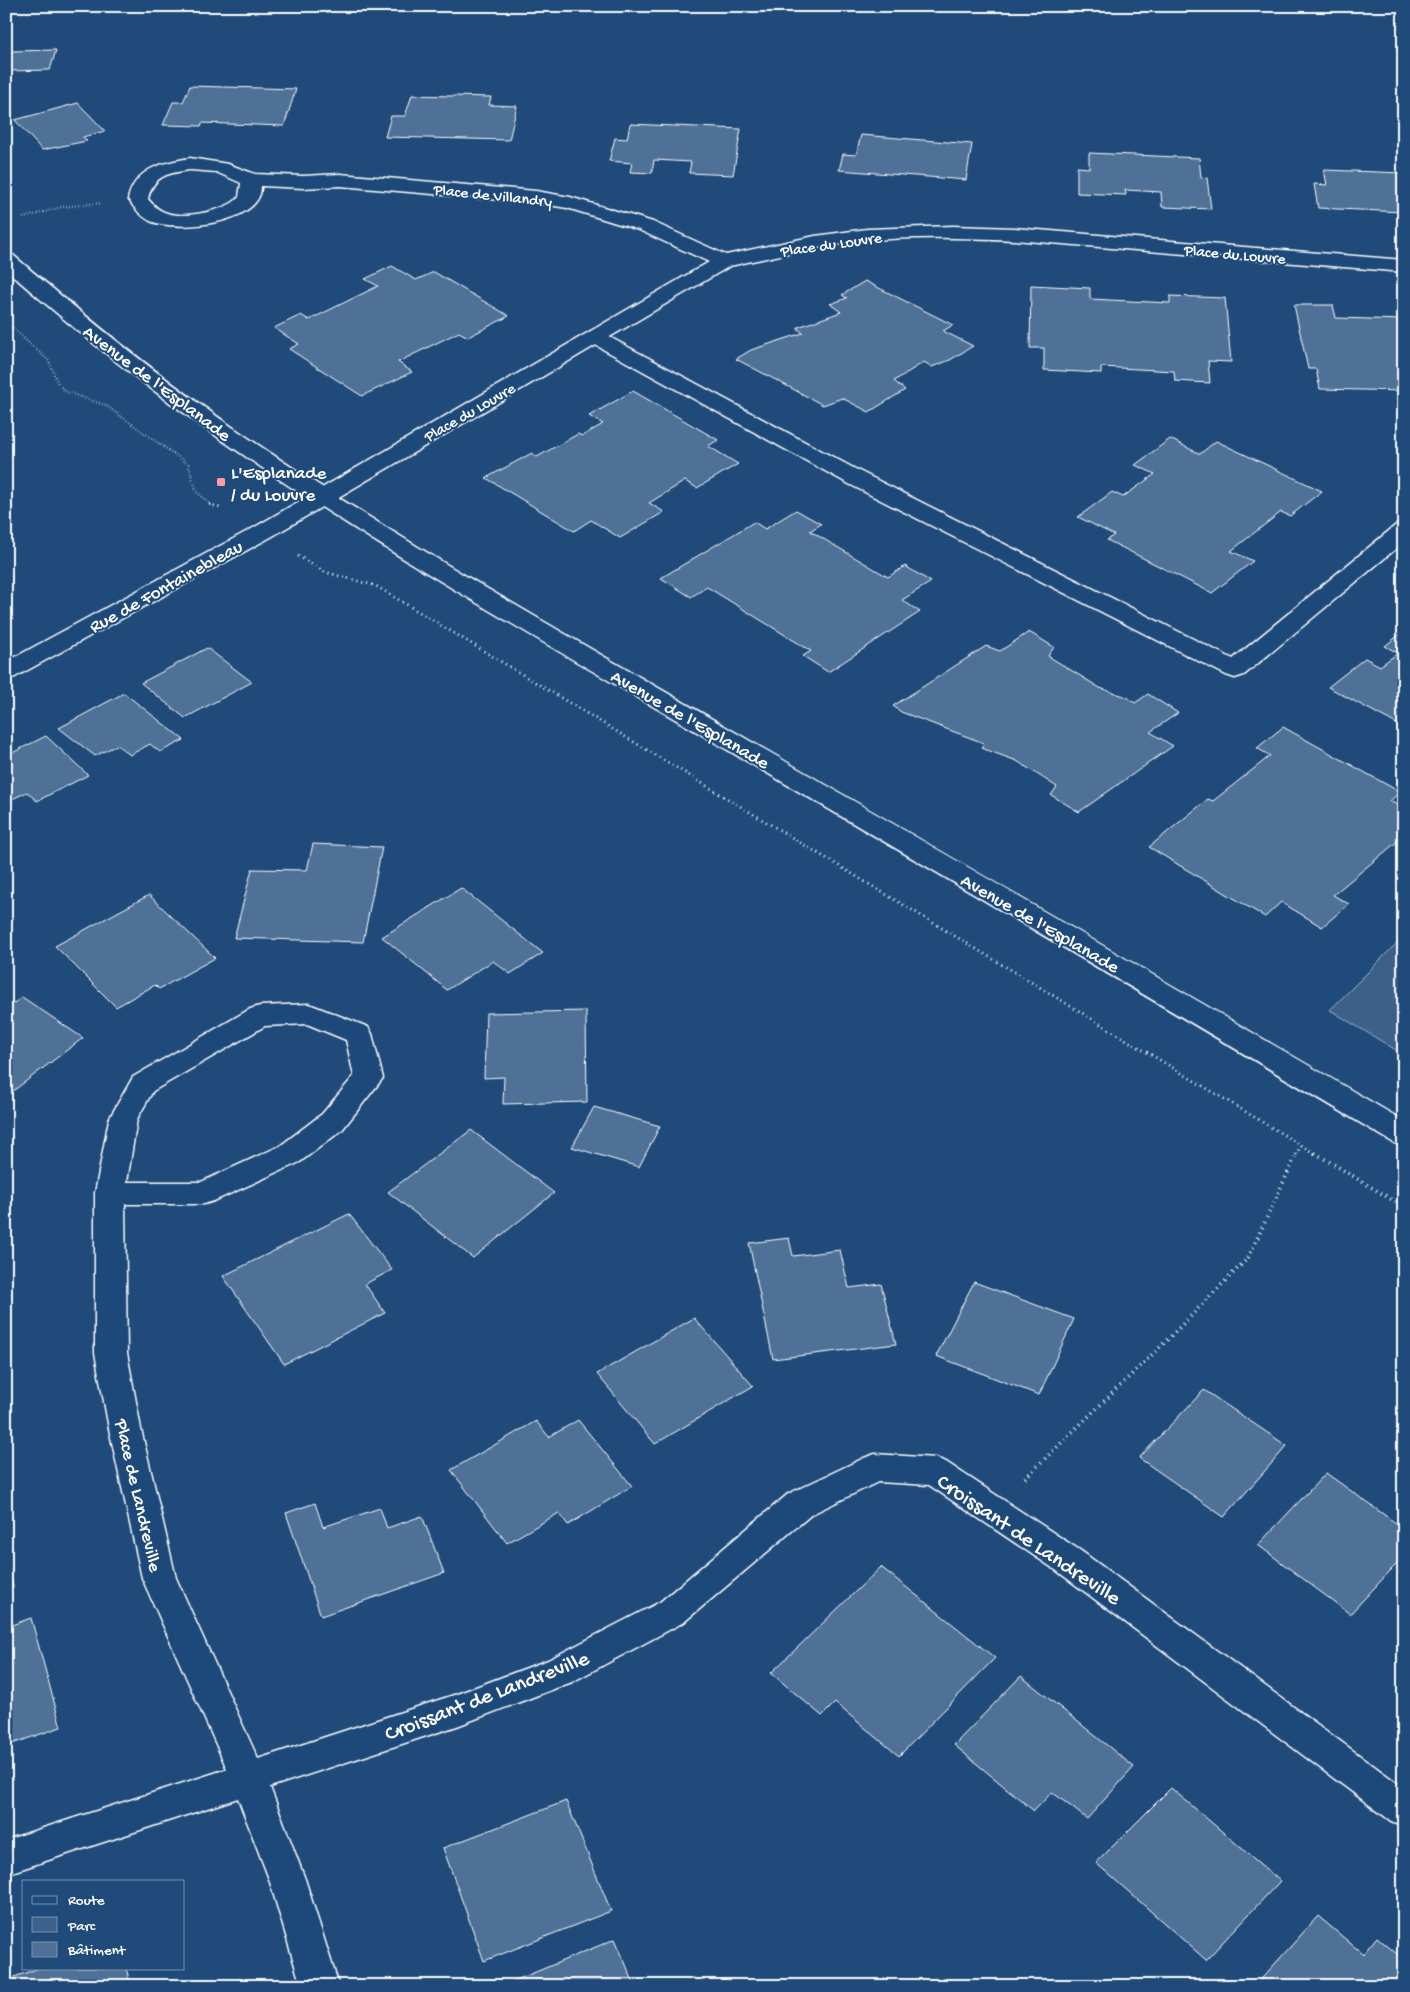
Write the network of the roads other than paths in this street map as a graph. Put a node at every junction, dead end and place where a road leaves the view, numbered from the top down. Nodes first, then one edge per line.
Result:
1 (251, 180) junction
2 (6, 259) edge
3 (724, 261) junction
4 (1404, 266) edge
5 (595, 337) junction
6 (322, 496) junction
7 (1404, 530) edge
8 (6, 672) edge
9 (1404, 1135) edge
10 (110, 1192) junction
11 (249, 1779) junction
12 (1404, 1809) edge
13 (6, 1857) edge
14 (320, 1986) edge

1 - 1 street, Place de Villandry
1 - 3 street, Place de Villandry
2 - 6 street, Avenue de l'Esplanade
3 - 4 street, Place du Louvre
3 - 5 street, Place du Louvre
5 - 6 street, Place du Louvre
5 - 7 street
6 - 8 street, Rue de Fontainebleau
6 - 9 street, Avenue de l'Esplanade
10 - 10 street, Place de Landreville
10 - 11 street, Place de Landreville
11 - 12 street, Croissant de Landreville
11 - 13 street, Croissant de Landreville
11 - 14 street

